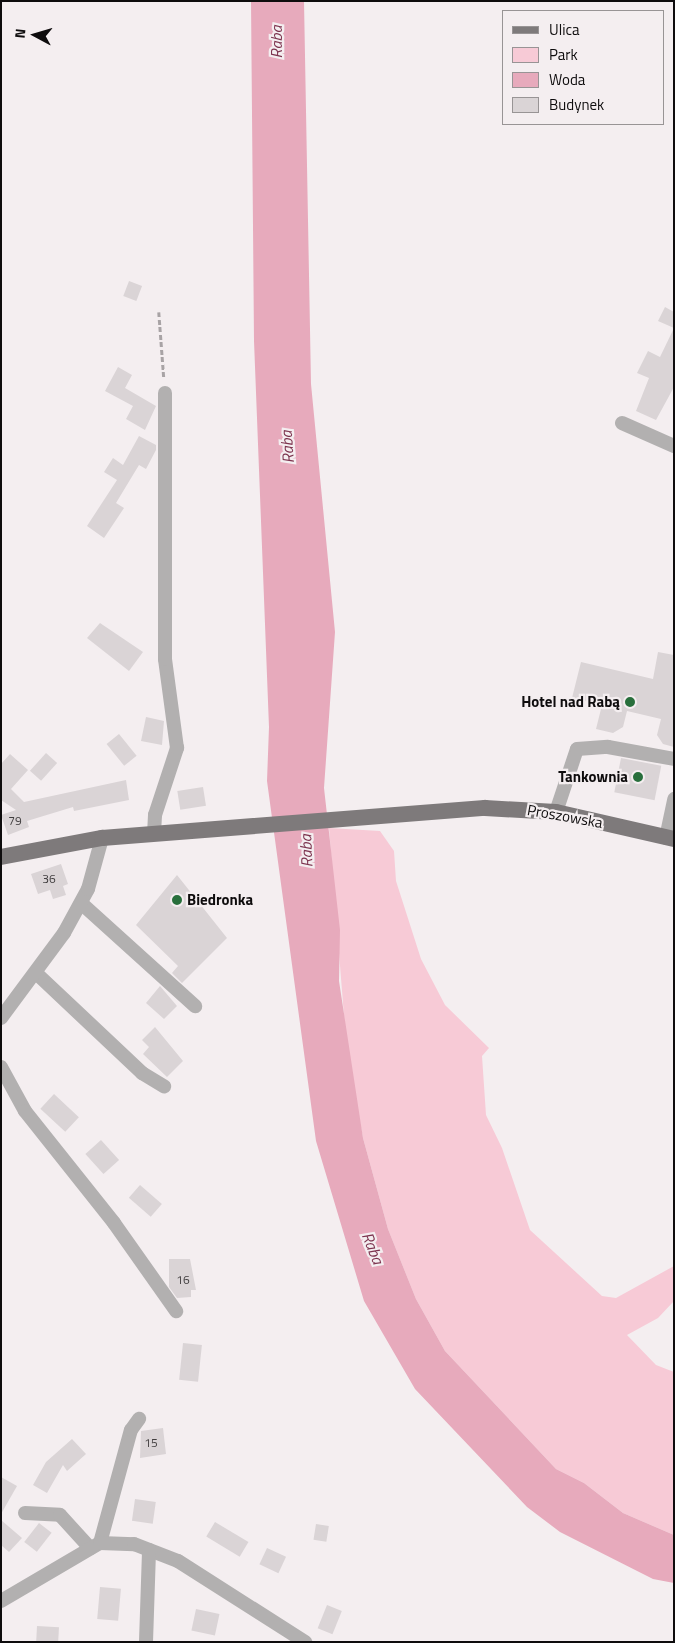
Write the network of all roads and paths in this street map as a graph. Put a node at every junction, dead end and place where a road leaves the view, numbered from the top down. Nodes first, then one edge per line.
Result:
1 (159, 312) dead end
2 (165, 393) joint
3 (622, 422) dead end
4 (674, 446) edge
5 (674, 759) edge
6 (674, 799) edge
7 (556, 812) junction
8 (154, 834) junction
9 (102, 838) junction
10 (670, 838) edge
11 (1, 857) edge
12 (81, 903) junction
13 (36, 974) junction
14 (195, 1006) dead end
15 (1, 1018) edge
16 (1, 1066) edge
17 (164, 1086) dead end
18 (176, 1311) dead end
19 (139, 1419) dead end
20 (25, 1513) dead end
21 (95, 1546) junction
22 (149, 1550) junction
23 (1, 1602) edge
24 (146, 1642) edge
25 (305, 1642) edge

1 - 2 path
2 - 8 street
3 - 4 street
5 - 7 street
6 - 10 street
7 - 8 main road, Proszowska
7 - 10 main road, Proszowska
8 - 9 main road, Proszowska
9 - 11 main road, Proszowska
9 - 12 street
12 - 13 street
12 - 14 street
13 - 15 street
13 - 17 street
16 - 18 street
19 - 21 street
20 - 21 street
21 - 22 street
21 - 23 street
22 - 24 street
22 - 25 street

